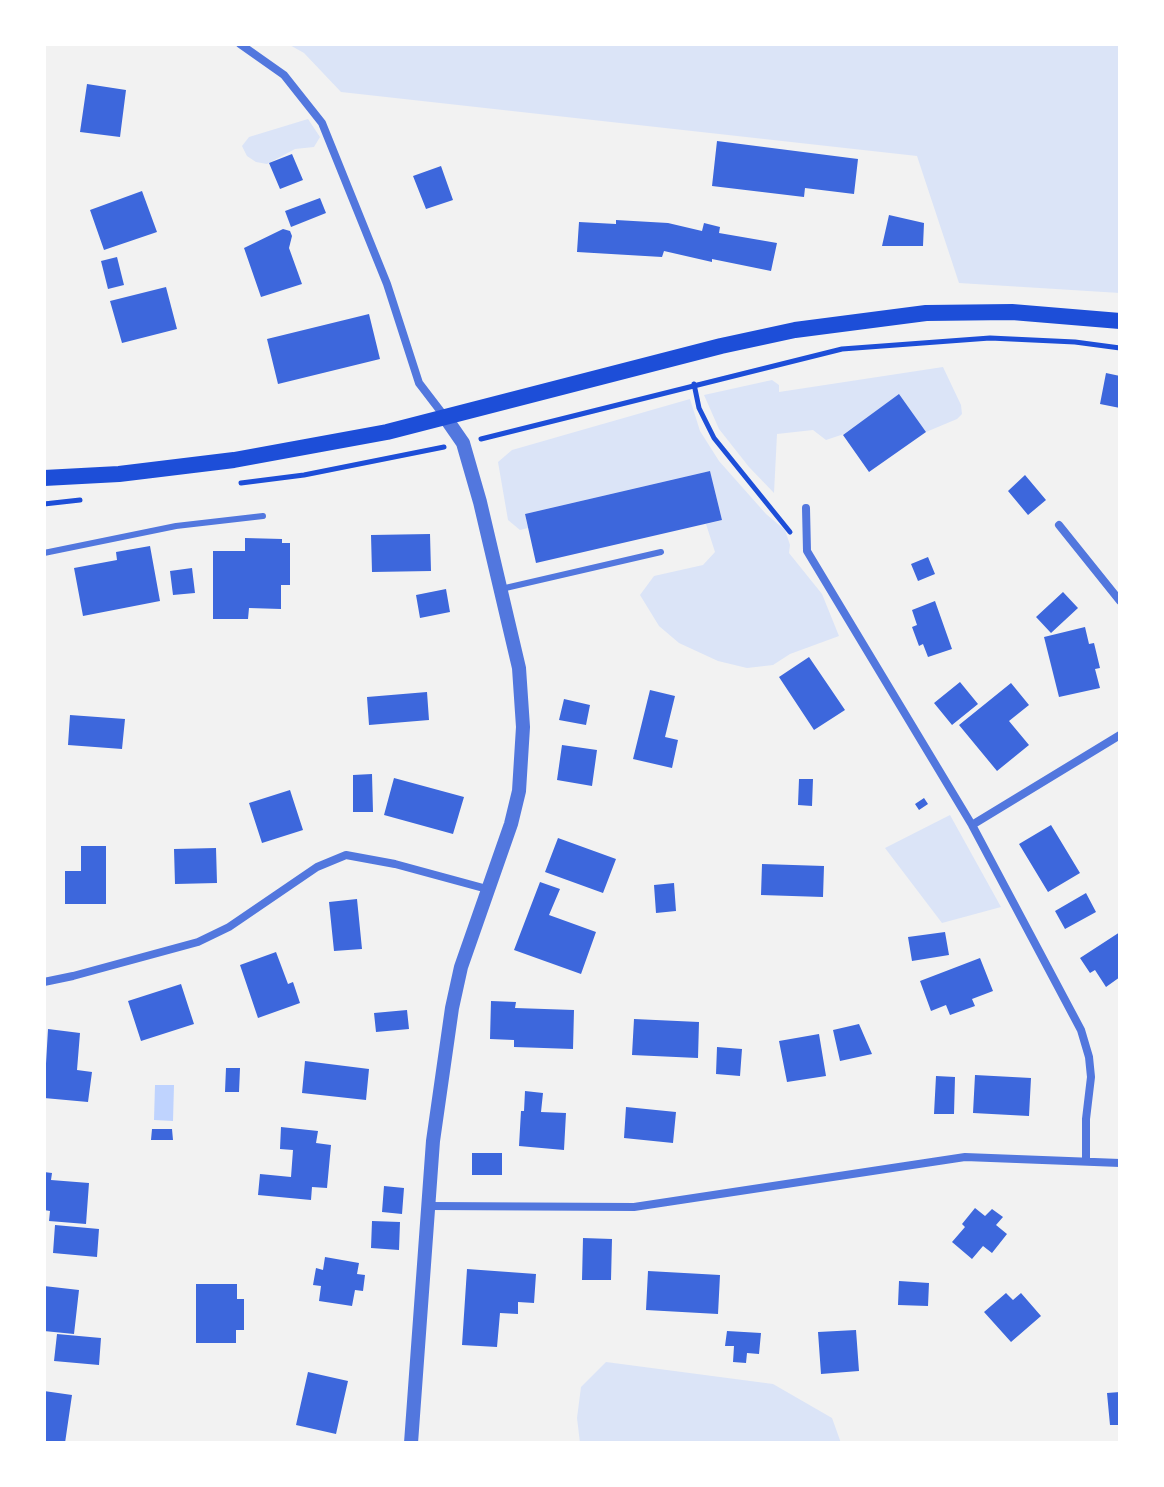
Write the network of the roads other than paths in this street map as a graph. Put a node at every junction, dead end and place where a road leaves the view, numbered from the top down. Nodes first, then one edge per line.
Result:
1 (240, 44) edge
2 (1120, 321) edge
3 (445, 417) junction
4 (44, 478) edge
5 (806, 508) dead end
6 (263, 516) dead end
7 (1059, 525) dead end
8 (661, 552) dead end
9 (44, 553) edge
10 (501, 589) junction
11 (1120, 601) edge
12 (1120, 735) edge
13 (972, 825) junction
14 (487, 889) junction
15 (44, 982) edge
16 (1086, 1161) junction
17 (1120, 1163) edge
18 (1120, 1171) edge
19 (429, 1206) junction
20 (411, 1443) edge

1 - 3 street
2 - 3 main road
3 - 4 main road
3 - 10 street
5 - 13 street
6 - 9 lane
7 - 11 street
8 - 10 lane
10 - 14 street
12 - 13 street
13 - 16 street
14 - 15 street
14 - 19 street
16 - 17 street
16 - 19 street
17 - 18 street
19 - 20 street

